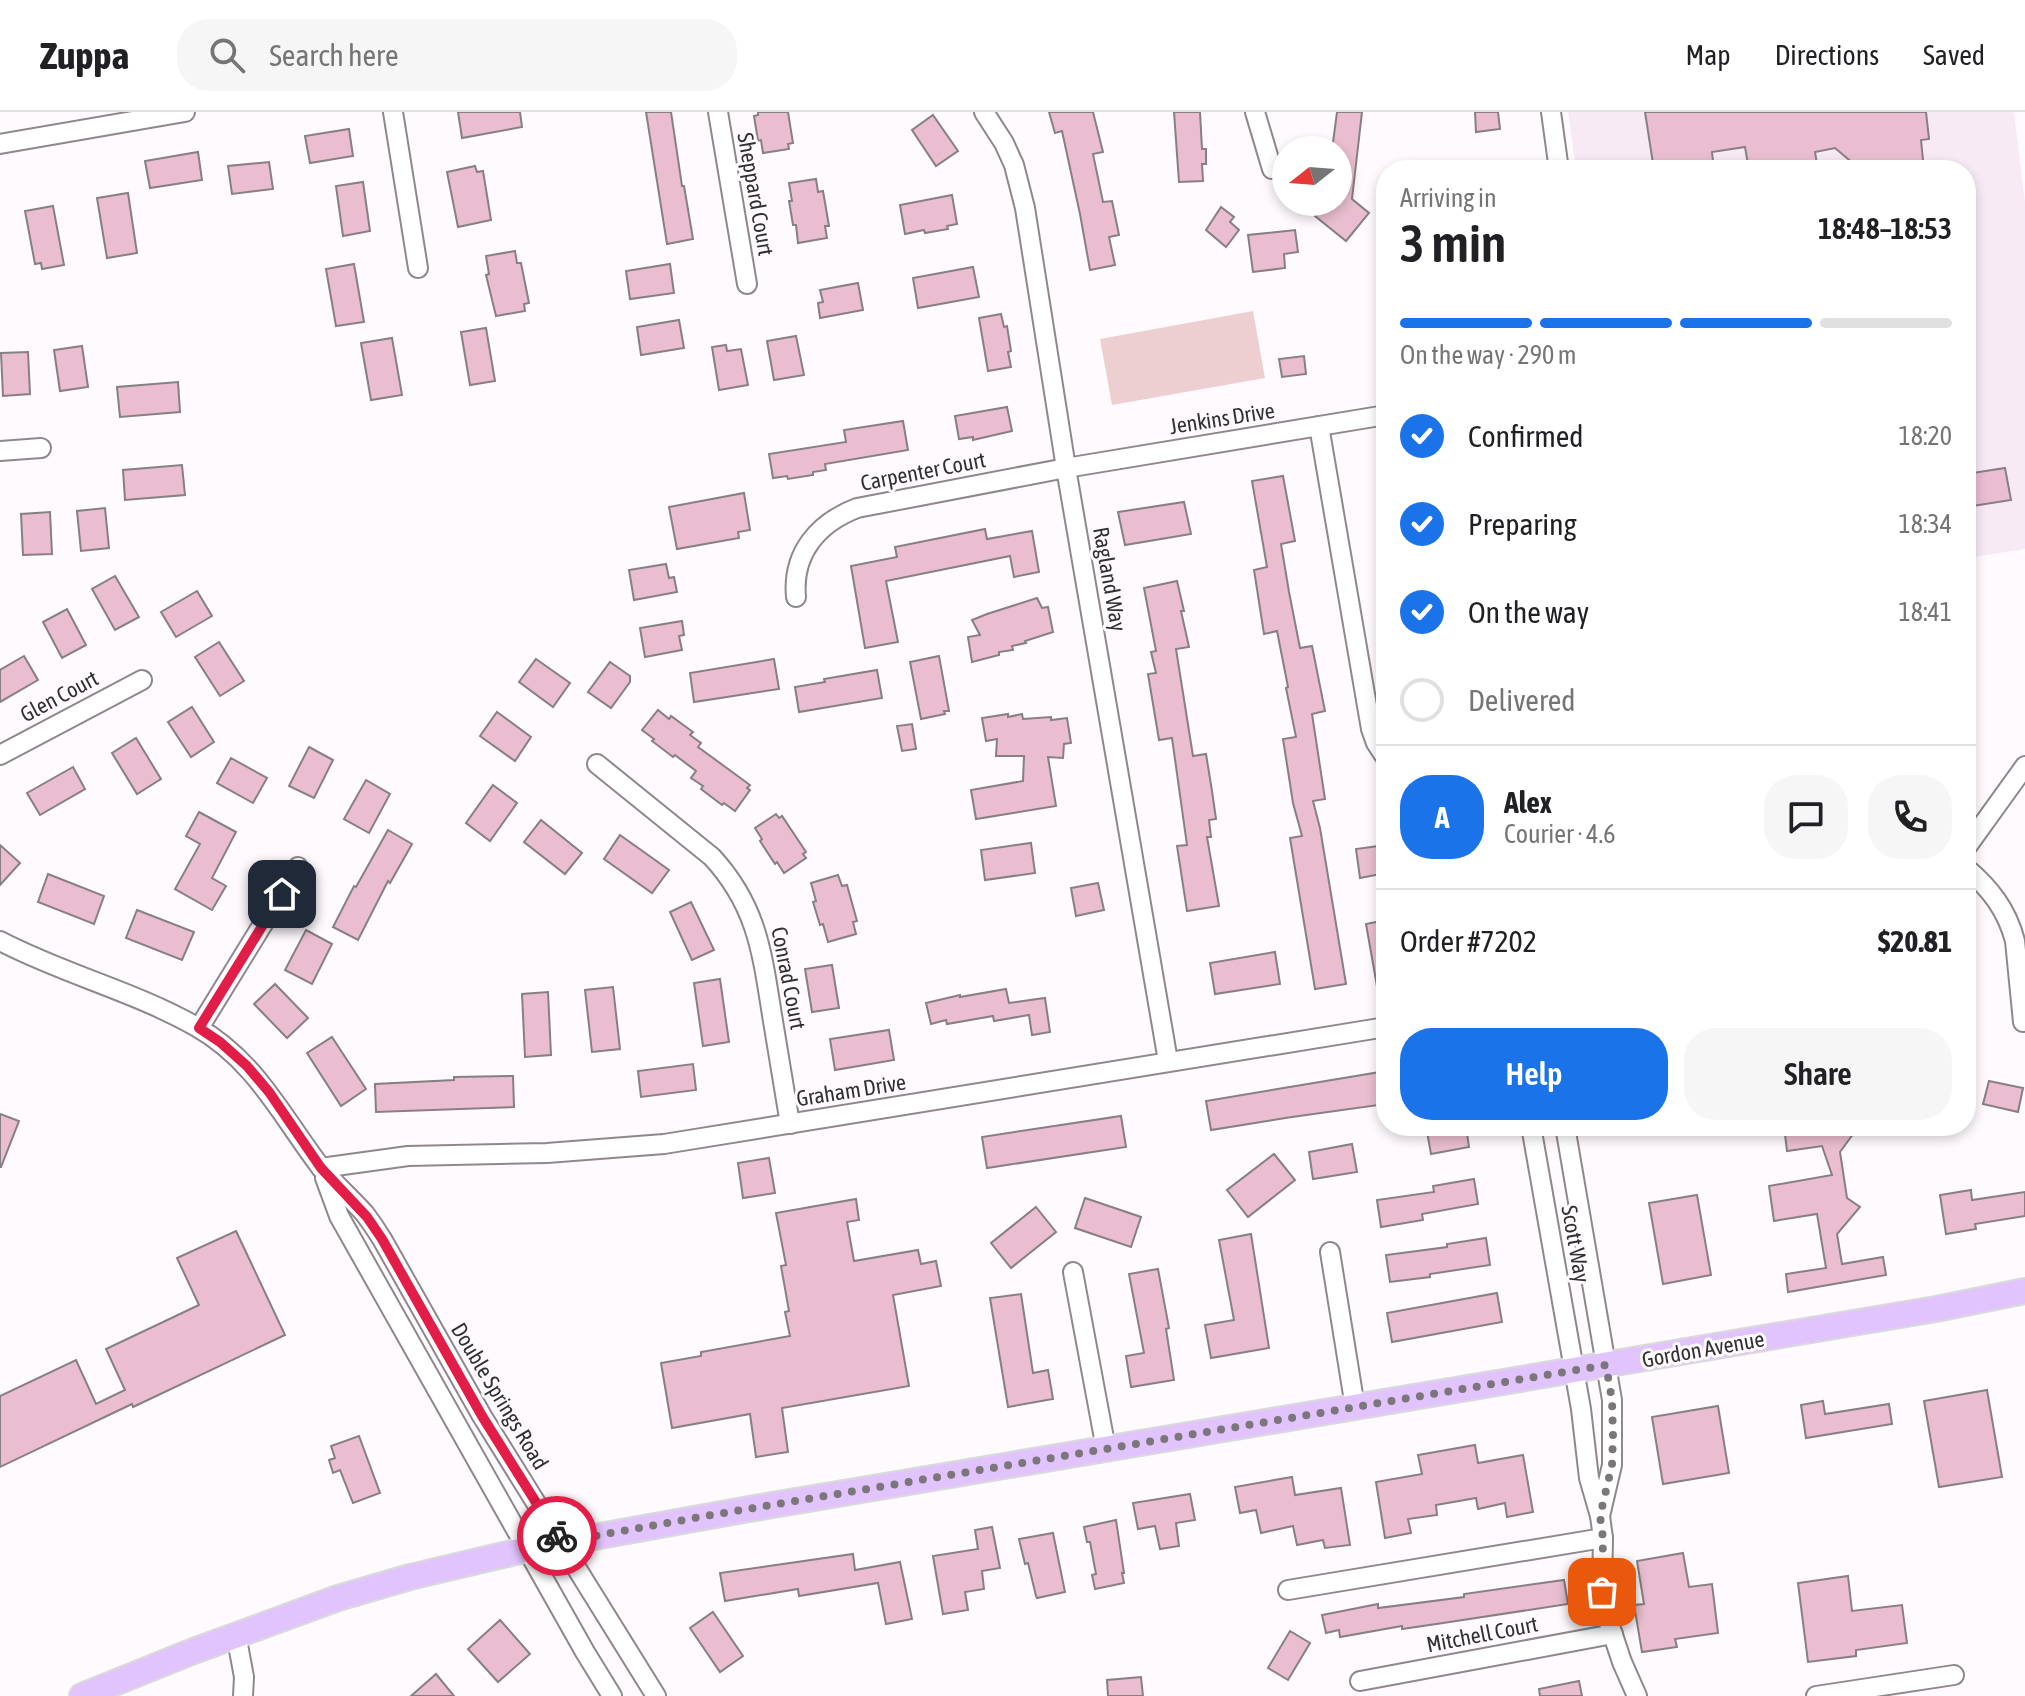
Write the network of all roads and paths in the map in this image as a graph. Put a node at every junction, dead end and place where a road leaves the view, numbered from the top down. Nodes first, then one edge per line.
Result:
1 (185, 112) edge
2 (393, 112) edge
3 (718, 112) edge
4 (984, 112) edge
5 (1255, 112) edge
6 (1551, 112) edge
7 (0, 144) edge
8 (1558, 160) edge
9 (1272, 169) dead end
10 (418, 268) dead end
11 (747, 284) dead end
12 (1376, 417) edge
13 (1319, 426) junction
14 (41, 448) dead end
15 (0, 451) edge
16 (1066, 468) junction
17 (796, 597) dead end
18 (142, 680) dead end
19 (1376, 743) edge
20 (0, 755) edge
21 (597, 764) dead end
22 (2025, 766) edge
23 (1976, 834) edge
24 (298, 867) dead end
25 (1976, 878) edge
26 (0, 941) edge
27 (2023, 1022) edge
28 (199, 1028) junction
29 (1376, 1029) edge
30 (1168, 1061) junction
31 (790, 1124) junction
32 (1533, 1136) edge
33 (1567, 1136) edge
34 (321, 1168) junction
35 (1572, 1168) junction
36 (1539, 1174) junction
37 (1330, 1252) dead end
38 (1073, 1272) dead end
39 (2025, 1291) edge
40 (1606, 1365) junction
41 (1573, 1370) junction
42 (1355, 1407) junction
43 (1106, 1449) junction
44 (1600, 1516) junction
45 (1603, 1538) junction
46 (561, 1542) junction
47 (528, 1549) junction
48 (1288, 1590) dead end
49 (236, 1634) junction
50 (1613, 1634) junction
51 (1954, 1675) dead end
52 (1360, 1681) dead end
53 (94, 1694) edge
54 (243, 1696) edge
55 (612, 1696) edge
56 (656, 1696) edge
57 (1637, 1696) edge
58 (1816, 1696) edge

1 - 7 street
2 - 10 street
3 - 11 street, Sheppard Court
4 - 16 street, Ragland Way
5 - 9 street
6 - 8 street
12 - 13 street, Jenkins Drive
13 - 16 street, Jenkins Drive
13 - 19 street
14 - 15 street
16 - 17 street, Carpenter Court
16 - 30 street, Ragland Way
18 - 20 street, Glen Court
21 - 31 street, Conrad Court
22 - 23 street
24 - 28 street
25 - 27 street
26 - 28 street, Double Springs Road
28 - 34 street, Double Springs Road
29 - 30 street, Graham Drive
30 - 31 street, Graham Drive
31 - 34 street, Graham Drive
32 - 36 street, Scott Way
33 - 35 street, Scott Way
34 - 46 street, Double Springs Road
34 - 47 street, Double Springs Road
35 - 36 street
35 - 40 street, Scott Way
36 - 41 street, Scott Way
37 - 42 street
38 - 43 street
39 - 40 main road, Gordon Avenue
40 - 41 main road, Gordon Avenue
40 - 44 street, Scott Way
41 - 42 main road, Gordon Avenue
41 - 44 street, Scott Way
42 - 43 main road, Gordon Avenue
43 - 46 main road, Gordon Avenue
44 - 45 street
45 - 48 street
45 - 50 street
46 - 47 main road, Gordon Avenue
46 - 56 street, Double Springs Road
47 - 49 main road, Gordon Avenue
47 - 55 street, Double Springs Road
49 - 53 main road, Gordon Avenue
49 - 54 street
50 - 52 street, Mitchell Court
50 - 57 street
51 - 58 street

